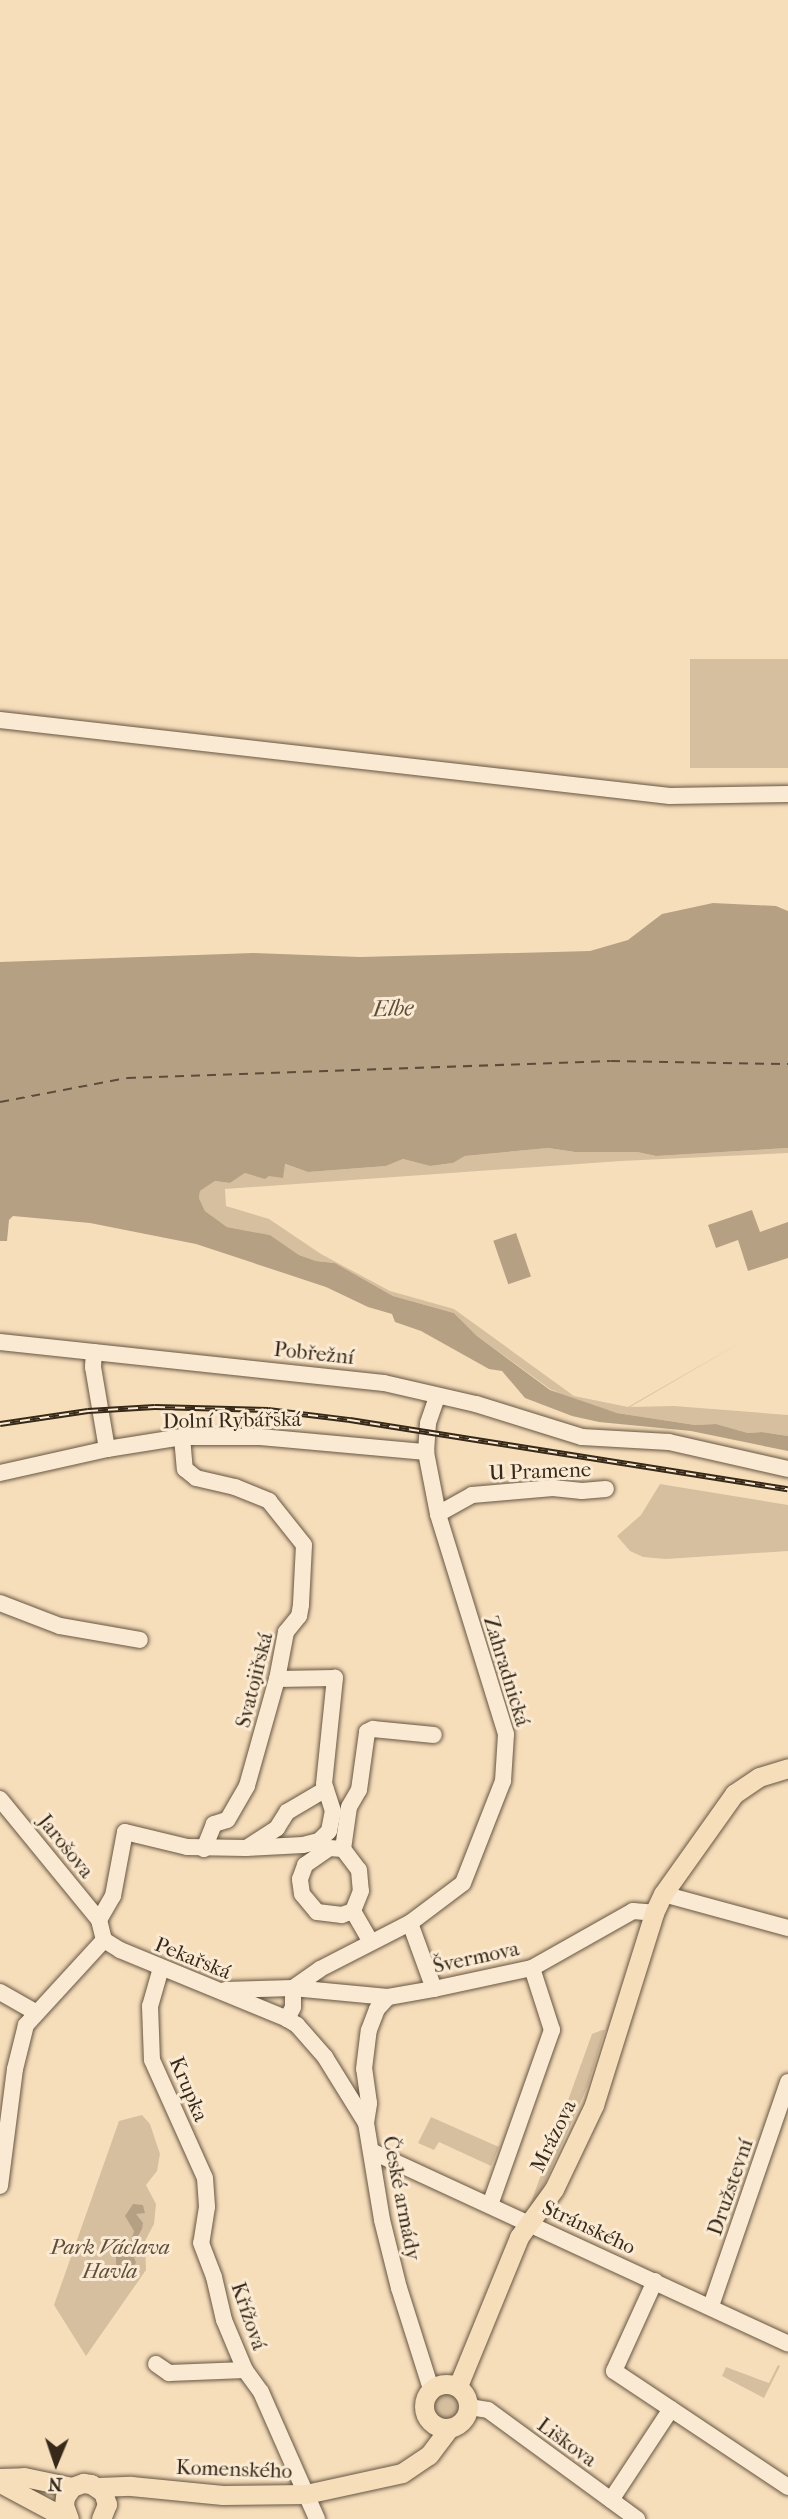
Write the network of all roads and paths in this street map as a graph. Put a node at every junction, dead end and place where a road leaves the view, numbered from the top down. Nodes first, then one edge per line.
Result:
1 (0, 720) edge
2 (788, 794) edge
3 (0, 1342) edge
4 (94, 1352) junction
5 (437, 1396) junction
6 (182, 1437) junction
7 (107, 1449) junction
8 (426, 1451) junction
9 (788, 1469) edge
10 (0, 1473) edge
11 (606, 1489) dead end
12 (438, 1514) junction
13 (0, 1604) edge
14 (140, 1640) dead end
15 (277, 1679) junction
16 (434, 1735) dead end
17 (788, 1768) edge
18 (326, 1789) junction
19 (0, 1799) edge
20 (246, 1848) junction
21 (204, 1849) junction
22 (343, 1849) junction
23 (663, 1895) junction
24 (353, 1911) junction
25 (654, 1913) junction
26 (99, 1920) junction
27 (410, 1923) junction
28 (788, 1928) edge
29 (104, 1940) junction
30 (372, 1941) junction
31 (161, 1968) junction
32 (532, 1968) junction
33 (293, 1987) junction
34 (434, 1989) junction
35 (219, 1991) junction
36 (0, 1992) edge
37 (388, 1997) junction
38 (35, 2012) junction
39 (287, 2019) junction
40 (8, 2068) edge
41 (788, 2087) edge
42 (366, 2123) junction
43 (189, 2143) joint
44 (371, 2151) junction
45 (0, 2186) edge
46 (490, 2205) junction
47 (529, 2222) junction
48 (655, 2281) junction
49 (711, 2306) junction
50 (788, 2344) edge
51 (156, 2364) dead end
52 (245, 2370) junction
53 (458, 2386) junction
54 (431, 2389) junction
55 (469, 2407) junction
56 (671, 2409) junction
57 (441, 2426) junction
58 (0, 2481) edge
59 (788, 2487) edge
60 (306, 2494) junction
61 (611, 2500) junction
62 (102, 2503) edge
63 (66, 2510) edge
64 (317, 2519) edge
65 (637, 2519) edge

1 - 2 street
3 - 4 street, Pobřežní
4 - 5 street, Pobřežní
4 - 7 street
5 - 8 street, Zahradnická
5 - 9 street, Pobřežní
6 - 7 street, Dolní Rybářská
6 - 8 street, Dolní Rybářská
6 - 15 street, Svatojiřská
7 - 10 street, Dolní Rybářská
8 - 12 street, Zahradnická
11 - 12 street, U Pramene
12 - 27 street, Zahradnická
13 - 14 street
15 - 18 street
15 - 21 street, Svatojiřská
16 - 22 street
17 - 23 main road
18 - 20 street
18 - 20 street
19 - 26 street, Jarošova
20 - 21 street
21 - 26 street
22 - 24 street
22 - 24 street
23 - 25 main road, Mrázova
23 - 28 street
24 - 30 street
25 - 32 street, Švermova
25 - 47 main road, Mrázova
26 - 29 street
27 - 30 street, Zahradnická
27 - 34 street
29 - 31 street, Pekařská
29 - 38 street
30 - 33 street, Zahradnická
31 - 35 street, Pekařská
31 - 43 street, Krupka
32 - 34 street, Švermova
32 - 46 street
33 - 35 street, Švermova
33 - 37 street, Švermova
33 - 39 street
34 - 37 street, Švermova
35 - 39 street, Pekařská
36 - 38 street
37 - 42 street
38 - 40 street
39 - 42 street, České armády
40 - 45 street
41 - 49 street, Družstevní
42 - 44 street, České armády
43 - 52 street, Křížová
44 - 46 street, Stránského
44 - 54 street, České armády
46 - 47 street, Stránského
47 - 48 street, Stránského
47 - 53 main road, Mrázova
48 - 49 street, Stránského
48 - 56 street
49 - 50 street, Stránského
51 - 52 street
52 - 60 street, Křížová
53 - 54 main road
53 - 55 main road
54 - 57 main road
55 - 57 main road
55 - 61 street, Liškova
56 - 59 street
56 - 61 street
57 - 60 main road, Komenského
58 - 63 main road
58 - 63 main road
60 - 62 main road, Komenského
60 - 64 street, Křížová
61 - 65 street, Liškova
62 - 63 main road

